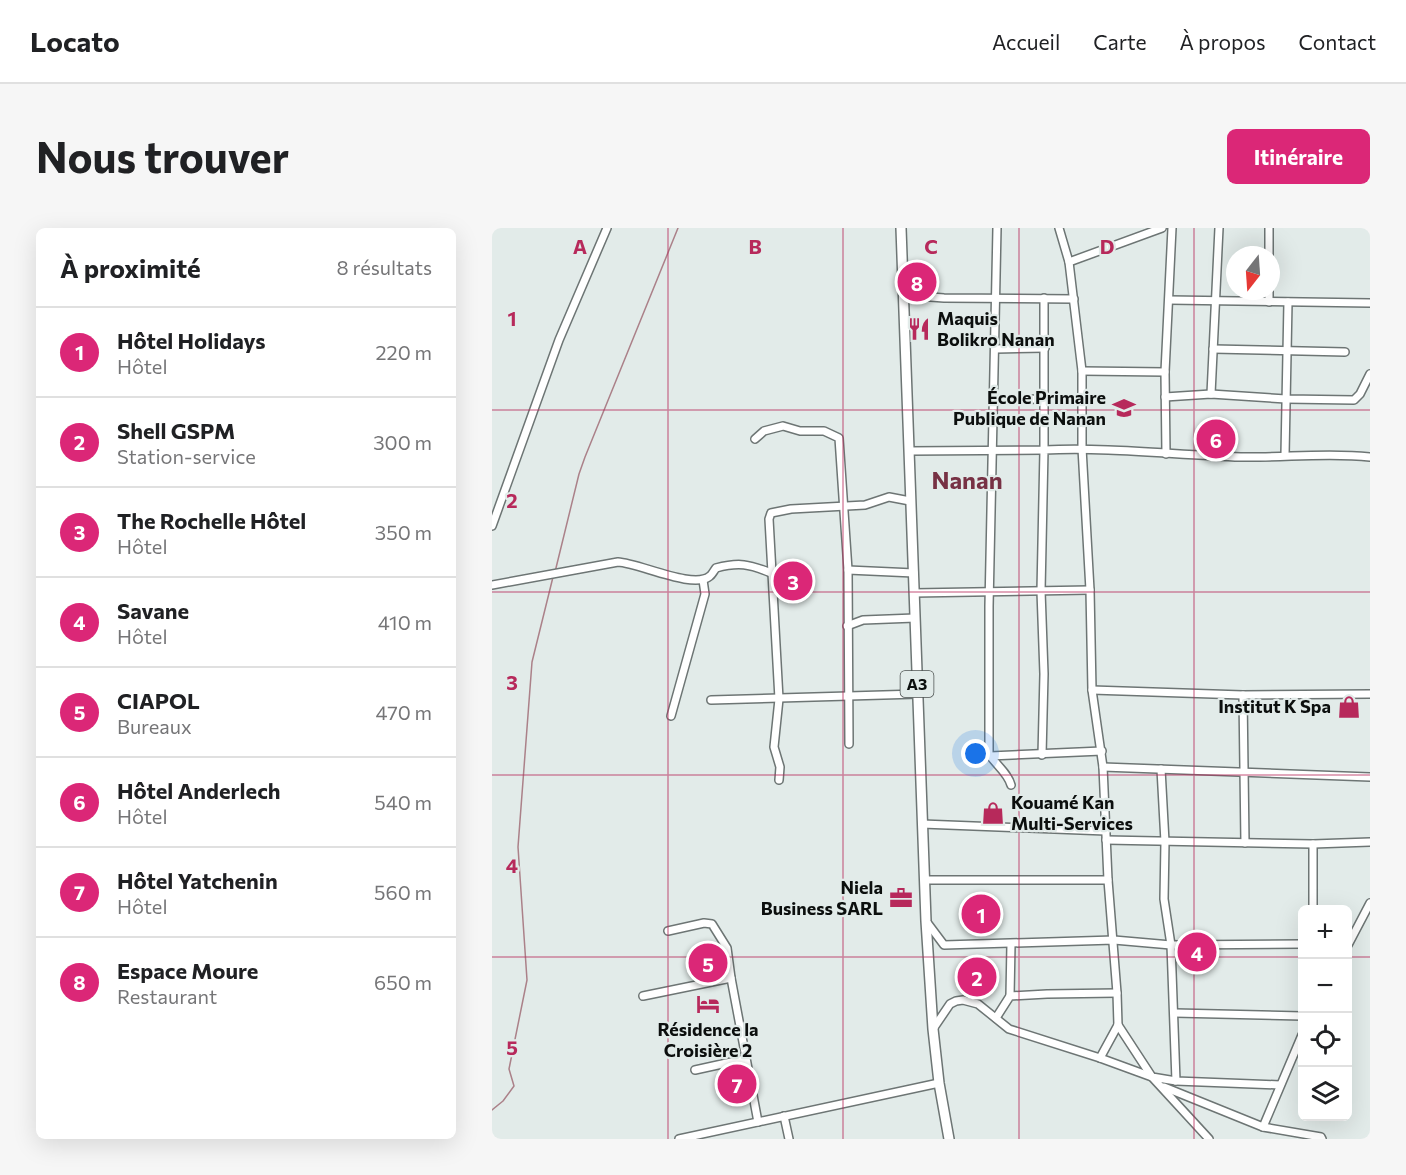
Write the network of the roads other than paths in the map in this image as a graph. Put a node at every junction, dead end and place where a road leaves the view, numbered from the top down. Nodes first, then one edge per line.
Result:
1 (607, 228) edge
2 (901, 228) edge
3 (997, 228) edge
4 (1059, 228) edge
5 (1162, 228) edge
6 (1172, 228) edge
7 (1219, 228) edge
8 (1269, 228) edge
9 (1269, 246) edge
10 (1069, 262) junction
11 (904, 295) junction
12 (1044, 298) junction
13 (996, 299) junction
14 (1074, 299) junction
15 (1169, 300) junction
16 (1216, 301) junction
17 (1269, 302) joint
18 (1288, 302) junction
19 (1370, 303) edge
20 (1045, 348) junction
21 (996, 349) junction
22 (1213, 349) junction
23 (1287, 351) junction
24 (1345, 352) dead end
25 (1082, 371) junction
26 (1165, 372) junction
27 (1370, 374) edge
28 (1211, 394) junction
29 (1165, 397) junction
30 (1043, 399) junction
31 (1286, 399) junction
32 (993, 400) junction
33 (755, 439) dead end
34 (1082, 448) junction
35 (1044, 450) junction
36 (909, 451) junction
37 (992, 451) junction
38 (1166, 454) junction
39 (1285, 455) junction
40 (1370, 457) edge
41 (910, 501) junction
42 (843, 505) junction
43 (492, 526) edge
44 (848, 570) junction
45 (771, 573) junction
46 (914, 573) junction
47 (703, 580) junction
48 (492, 585) edge
49 (1090, 590) junction
50 (989, 591) junction
51 (1041, 591) junction
52 (914, 593) junction
53 (915, 618) junction
54 (847, 626) junction
55 (1092, 690) junction
56 (918, 694) junction
57 (1370, 694) edge
58 (1243, 695) junction
59 (849, 696) junction
60 (779, 699) junction
61 (711, 700) dead end
62 (671, 716) dead end
63 (849, 744) dead end
64 (1102, 751) junction
65 (1042, 755) junction
66 (990, 756) junction
67 (1103, 767) junction
68 (1161, 769) junction
69 (1244, 771) junction
70 (1370, 777) edge
71 (779, 780) dead end
72 (1011, 785) dead end
73 (922, 824) junction
74 (1106, 831) junction
75 (1106, 840) junction
76 (1165, 842) junction
77 (1370, 842) edge
78 (1245, 843) junction
79 (1313, 843) junction
80 (925, 880) junction
81 (1108, 880) junction
82 (1370, 903) edge
83 (1313, 905) edge
84 (926, 921) junction
85 (668, 931) dead end
86 (1352, 936) edge
87 (1114, 940) junction
88 (1011, 944) junction
89 (1298, 944) edge
90 (1171, 945) junction
91 (731, 978) junction
92 (1117, 993) junction
93 (643, 996) dead end
94 (1010, 996) junction
95 (1175, 1013) junction
96 (1298, 1016) edge
97 (996, 1018) junction
98 (1118, 1025) junction
99 (933, 1029) junction
100 (1298, 1044) edge
101 (1100, 1058) junction
102 (745, 1059) junction
103 (695, 1070) dead end
104 (1152, 1077) junction
105 (1176, 1081) junction
106 (939, 1083) junction
107 (1280, 1085) junction
108 (1162, 1086) junction
109 (784, 1116) junction
110 (758, 1122) junction
111 (1263, 1127) junction
112 (679, 1139) edge
113 (789, 1139) edge
114 (949, 1139) edge
115 (1209, 1139) edge
116 (1322, 1139) edge

1 - 43 street
2 - 11 highway, A3
3 - 13 street
4 - 10 street
5 - 10 street
6 - 15 street
7 - 16 street
8 - 9 street
10 - 14 street
11 - 13 street
11 - 36 highway, A3
12 - 13 street
12 - 14 street
12 - 20 street
13 - 21 street
14 - 25 street
15 - 16 street
15 - 26 street
16 - 17 street
16 - 22 street
17 - 18 street
18 - 19 street
18 - 23 street
20 - 21 street
20 - 30 street
21 - 32 street
22 - 23 street
22 - 28 street
23 - 24 street
23 - 31 street
25 - 26 street
25 - 34 street
26 - 29 street
27 - 31 street
28 - 29 street
28 - 31 street
29 - 38 street
30 - 32 street
30 - 35 street
31 - 39 street
32 - 37 street
33 - 42 street
34 - 35 street
34 - 38 street
34 - 49 street
35 - 37 street
35 - 51 street
36 - 37 street
36 - 41 highway, A3
37 - 50 street
38 - 39 street
39 - 40 street
41 - 42 street
41 - 46 highway, A3
42 - 44 street
42 - 45 street
44 - 46 street
44 - 54 street
45 - 47 street
45 - 60 street
46 - 52 highway, A3
47 - 48 street
47 - 62 street
49 - 51 street
49 - 55 street
50 - 51 street
50 - 52 street
50 - 66 street
51 - 65 street
52 - 53 highway, A3
53 - 54 street
53 - 56 highway, A3
54 - 59 street
55 - 58 street
55 - 64 street
56 - 59 street
56 - 73 highway, A3
57 - 58 street
58 - 69 street
59 - 60 street
59 - 63 street
60 - 61 street
60 - 71 street
64 - 65 street
64 - 67 street
65 - 66 street
66 - 72 street
67 - 68 street
67 - 74 street
68 - 69 street
68 - 76 street
69 - 70 street
69 - 78 street
73 - 74 street
73 - 80 highway, A3
74 - 75 street
75 - 76 street
75 - 81 street
76 - 78 street
76 - 90 street
77 - 79 street
78 - 79 street
79 - 83 street
80 - 81 street
80 - 84 highway, A3
81 - 87 street
82 - 86 street
84 - 88 street
84 - 99 highway, A3
85 - 91 street
87 - 88 street
87 - 90 street
87 - 92 street
88 - 94 street
89 - 90 street
90 - 95 street
91 - 93 street
91 - 102 street
92 - 94 street
92 - 98 street
94 - 97 street
95 - 96 street
95 - 105 street
97 - 99 street
97 - 101 street
98 - 101 street
98 - 104 street
99 - 106 highway, A3
100 - 107 street
101 - 104 street
102 - 103 street
102 - 110 street
104 - 105 street
104 - 108 street
105 - 107 street
106 - 109 street
106 - 114 highway, A3
107 - 111 street
108 - 111 street
108 - 115 street
109 - 110 street
109 - 113 street
110 - 112 street
111 - 116 street

